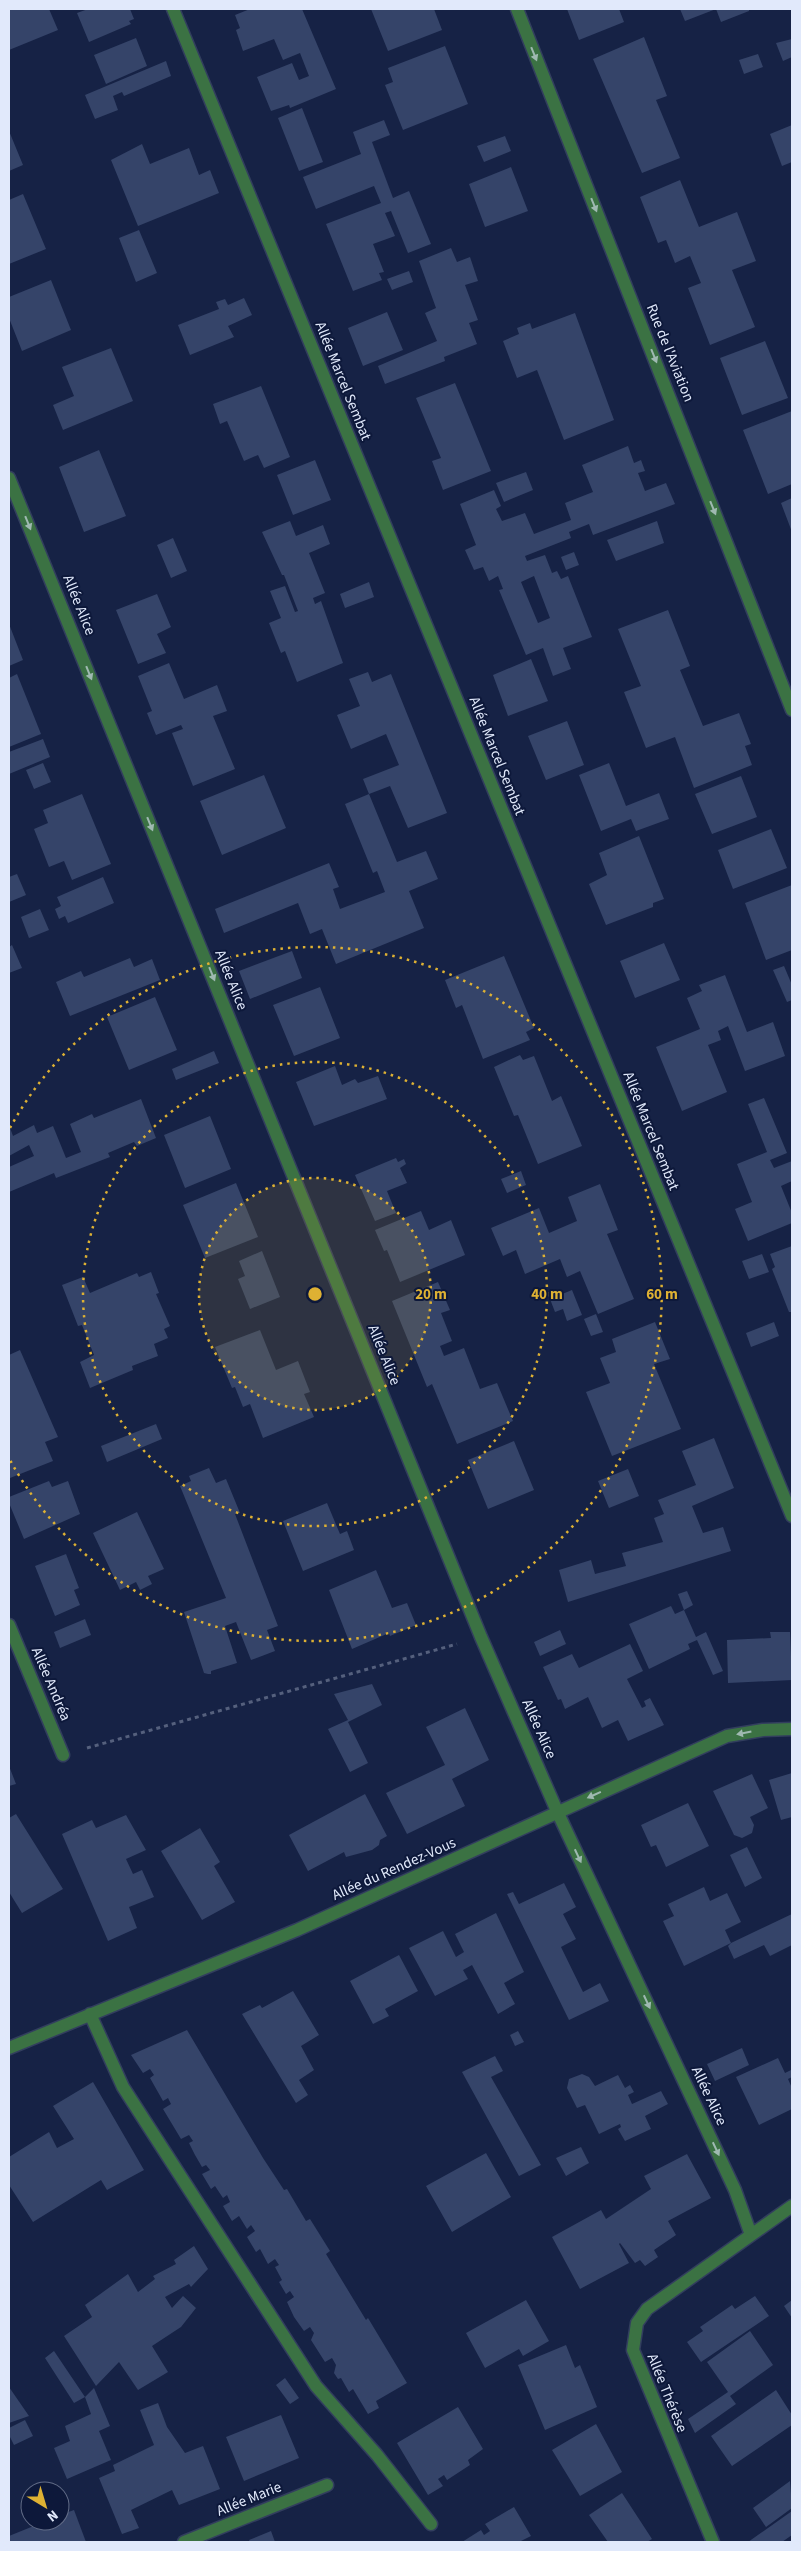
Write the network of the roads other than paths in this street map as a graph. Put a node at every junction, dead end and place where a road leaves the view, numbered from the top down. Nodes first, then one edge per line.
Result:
1 (173, 9) edge
2 (517, 9) edge
3 (9, 478) edge
4 (792, 710) edge
5 (792, 1516) edge
6 (9, 1625) edge
7 (792, 1729) edge
8 (63, 1756) road end
9 (557, 1812) junction
10 (90, 2014) junction
11 (9, 2048) edge
12 (792, 2206) edge
13 (751, 2235) junction
14 (327, 2486) dead end
15 (432, 2524) dead end
16 (184, 2542) edge
17 (713, 2542) edge

1 - 5 street, Allée Marcel Sembat
2 -> 4 street, Rue de l'Aviation
3 -> 9 street, Allée Alice
6 - 8 street, Allée Andréa
7 -> 9 street, Allée du Rendez-Vous
9 - 10 street, Allée du Rendez-Vous
9 -> 13 street, Allée Alice
10 - 11 street, Allée du Rendez-Vous
10 - 15 street
12 - 13 street, Allée Thérèse
13 - 17 street, Allée Thérèse
14 - 16 street, Allée Marie

